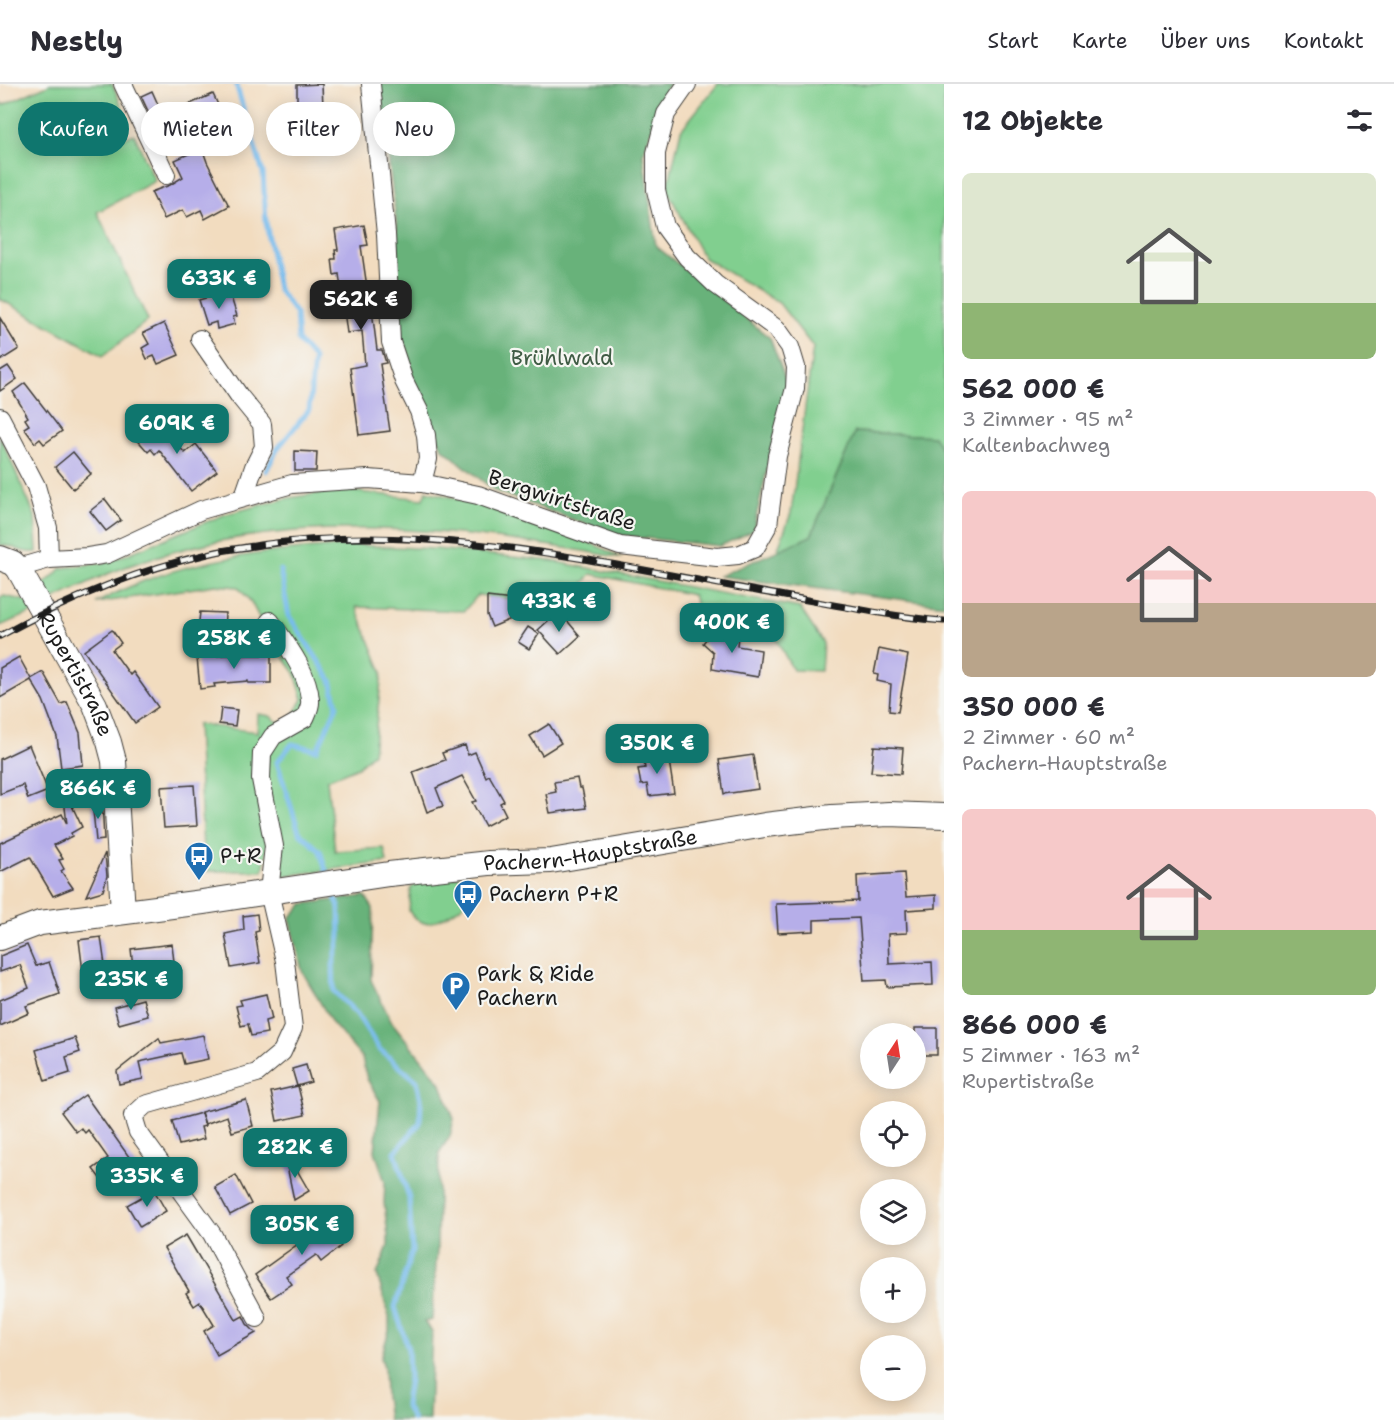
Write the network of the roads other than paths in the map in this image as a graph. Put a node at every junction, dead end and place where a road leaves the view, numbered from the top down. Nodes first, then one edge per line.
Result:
1 (123, 84) edge
2 (371, 84) edge
3 (687, 84) edge
4 (166, 175) dead end
5 (200, 339) dead end
6 (0, 417) edge
7 (422, 483) junction
8 (244, 496) junction
9 (49, 559) junction
10 (9, 563) edge
11 (270, 621) dead end
12 (940, 815) edge
13 (269, 892) junction
14 (123, 912) junction
15 (0, 938) edge
16 (257, 1318) dead end

1 - 4 street
2 - 7 street
3 - 7 street, Bergwirtstraße
5 - 8 street
6 - 9 street
7 - 8 street, Bergwirtstraße
8 - 9 street, Bergwirtstraße
9 - 10 street, Bergwirtstraße
10 - 14 main road, Rupertistraße
11 - 13 street
12 - 13 main road, Pachern-Hauptstraße
13 - 14 main road, Pachern-Hauptstraße
13 - 16 street
14 - 15 main road, Pachern-Hauptstraße

